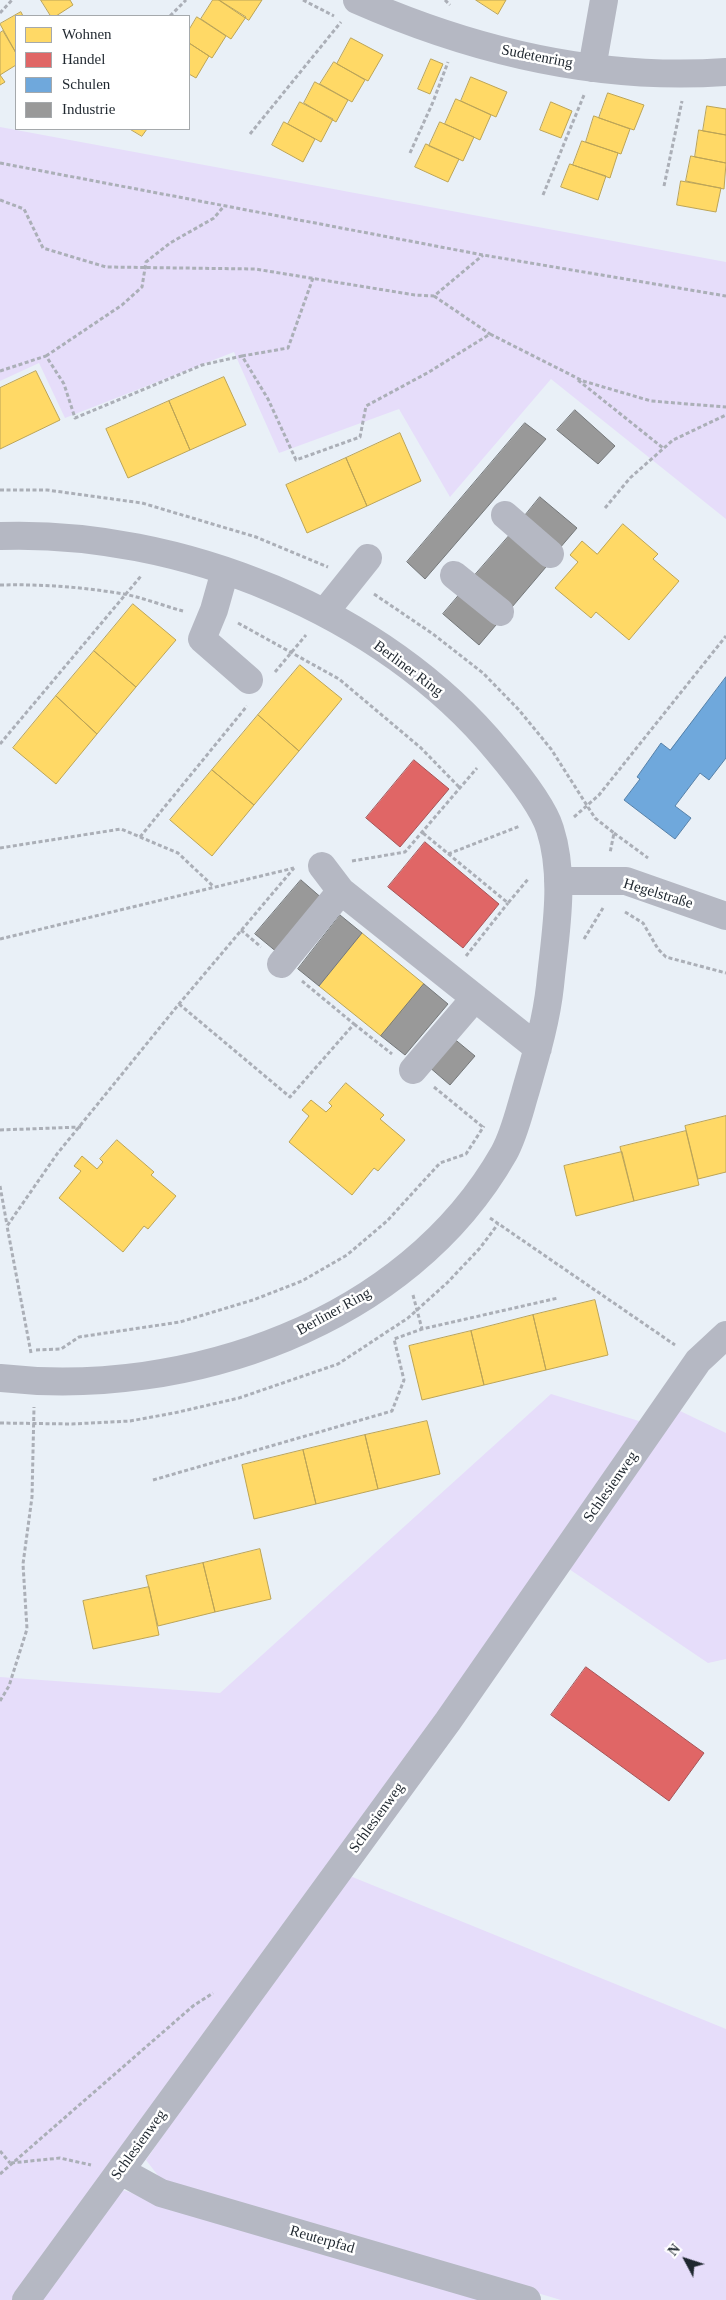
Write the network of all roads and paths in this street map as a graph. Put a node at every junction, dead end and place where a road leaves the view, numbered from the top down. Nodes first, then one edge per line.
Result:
1 (12, 0) edge
2 (186, 0) edge
3 (604, 0) edge
4 (350, 10) edge
5 (0, 13) edge
6 (171, 15) edge
7 (458, 39) junction
8 (592, 68) junction
9 (726, 72) edge
10 (686, 75) junction
11 (250, 134) dead end
12 (410, 153) dead end
13 (0, 163) edge
14 (664, 186) dead end
15 (543, 195) dead end
16 (0, 200) edge
17 (224, 206) junction
18 (483, 255) junction
19 (145, 268) junction
20 (313, 278) junction
21 (434, 296) junction
22 (726, 296) edge
23 (490, 334) junction
24 (46, 356) junction
25 (242, 356) junction
26 (0, 371) edge
27 (571, 375) junction
28 (726, 407) edge
29 (726, 415) edge
30 (663, 448) junction
31 (605, 508) dead end
32 (505, 515) dead end
33 (0, 536) edge
34 (161, 552) junction
35 (550, 554) dead end
36 (368, 558) dead end
37 (225, 572) junction
38 (454, 575) dead end
39 (500, 612) dead end
40 (324, 613) junction
41 (726, 636) edge
42 (256, 688) junction
43 (0, 744) edge
44 (495, 747) junction
45 (588, 804) junction
46 (549, 830) junction
47 (422, 833) junction
48 (614, 833) junction
49 (140, 837) junction
50 (0, 848) edge
51 (448, 854) junction
52 (649, 859) dead end
53 (322, 866) junction
54 (295, 868) junction
55 (558, 881) junction
56 (214, 887) junction
57 (609, 890) junction
58 (341, 891) junction
59 (508, 903) junction
60 (726, 916) edge
61 (241, 930) junction
62 (0, 939) edge
63 (581, 948) dead end
64 (281, 964) junction
65 (726, 973) edge
66 (448, 978) junction
67 (474, 999) junction
68 (179, 1004) junction
69 (354, 1024) junction
70 (538, 1048) junction
71 (413, 1070) junction
72 (81, 1127) junction
73 (0, 1130) edge
74 (507, 1147) junction
75 (466, 1154) dead end
76 (0, 1186) edge
77 (471, 1202) junction
78 (7, 1226) junction
79 (405, 1268) junction
80 (558, 1298) dead end
81 (422, 1329) junction
82 (726, 1335) edge
83 (30, 1350) junction
84 (698, 1362) junction
85 (0, 1378) edge
86 (35, 1382) junction
87 (95, 1422) dead end
88 (0, 1423) edge
89 (34, 1423) junction
90 (153, 1480) dead end
91 (0, 1701) edge
92 (217, 1991) dead end
93 (0, 2151) edge
94 (10, 2163) junction
95 (120, 2171) junction
96 (0, 2174) edge
97 (26, 2300) edge
98 (527, 2300) edge

1 - 5 path
2 - 6 path
3 - 8 street
4 - 7 street, Sudetenring
4 - 11 path
7 - 8 street, Sudetenring
7 - 12 path
8 - 10 street, Sudetenring
8 - 15 path
9 - 10 street, Sudetenring
10 - 14 path
13 - 17 path
16 - 19 path
17 - 18 path
17 - 19 path
18 - 21 path
18 - 22 path
19 - 20 path
19 - 24 path
20 - 21 path
20 - 25 path
21 - 23 path
23 - 25 path
23 - 27 path
24 - 25 path
24 - 26 path
27 - 28 path
27 - 30 path
29 - 30 path
30 - 31 path
32 - 35 street
33 - 34 street, Berliner Ring
34 - 37 street, Berliner Ring
34 - 43 path
36 - 40 street
37 - 40 street, Berliner Ring
37 - 42 street
38 - 39 street
40 - 42 path
40 - 44 street, Berliner Ring
41 - 45 path
42 - 49 path
44 - 46 street, Berliner Ring
44 - 47 path
45 - 46 path
45 - 48 path
46 - 51 path
46 - 55 street, Berliner Ring
46 - 59 path
47 - 51 path
47 - 53 path
48 - 52 path
48 - 57 path
49 - 50 path
49 - 56 path
51 - 59 path
53 - 54 path
53 - 58 street
54 - 56 path
54 - 61 path
55 - 57 street, Hegelstraße
55 - 70 street, Berliner Ring
56 - 62 path
57 - 60 street, Hegelstraße
57 - 63 path
57 - 65 path
58 - 64 street
58 - 66 street
59 - 66 path
61 - 64 path
61 - 68 path
64 - 69 path
66 - 67 street
67 - 70 street
67 - 71 street
68 - 69 path
68 - 72 path
69 - 71 path
70 - 74 street, Berliner Ring
71 - 74 path
72 - 73 path
72 - 78 path
74 - 77 street, Berliner Ring
75 - 83 path
76 - 78 path
77 - 79 street, Berliner Ring
77 - 84 path
78 - 83 path
79 - 81 path
79 - 86 street, Berliner Ring
80 - 81 path
81 - 90 path
82 - 84 street, Schlesienweg
83 - 86 path
84 - 95 street, Schlesienweg
85 - 86 street, Berliner Ring
87 - 89 path
88 - 89 path
89 - 91 path
92 - 94 path
93 - 94 path
94 - 95 path
94 - 96 path
95 - 97 street, Schlesienweg
95 - 98 street, Reuterpfad

